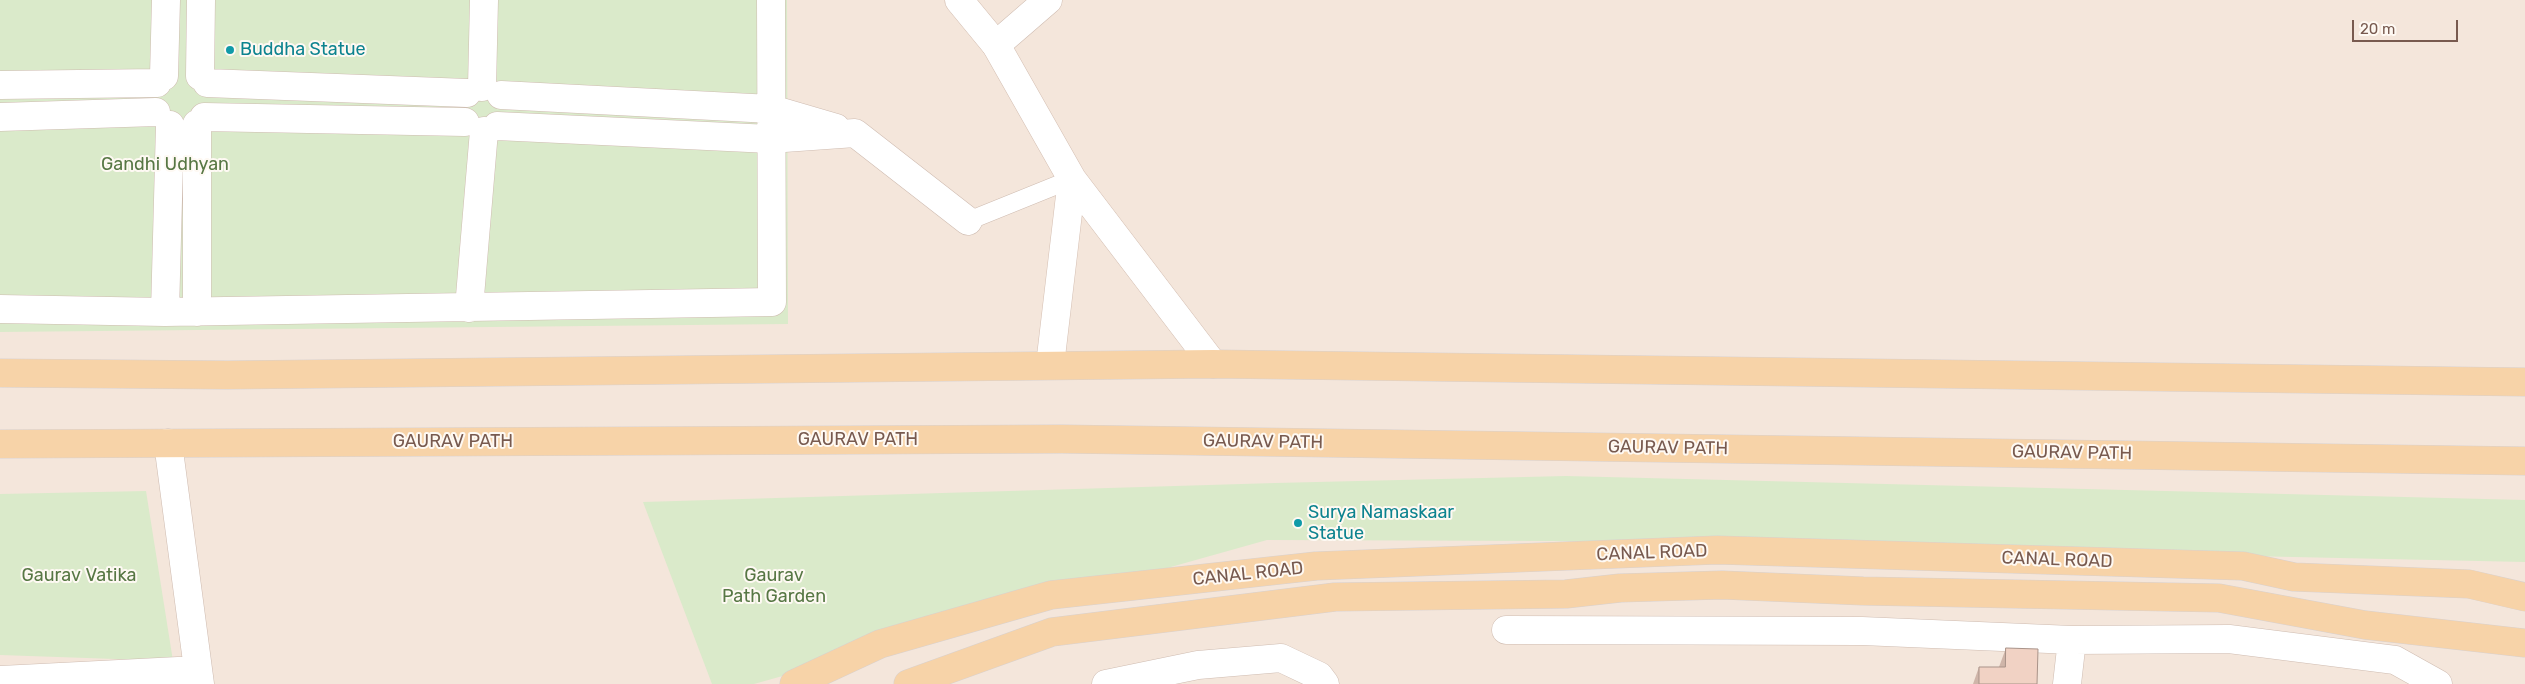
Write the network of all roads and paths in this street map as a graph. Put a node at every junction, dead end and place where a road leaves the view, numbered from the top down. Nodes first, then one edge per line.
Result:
1 (166, 0) edge
2 (201, 0) edge
3 (484, 0) edge
4 (771, 0) edge
5 (959, 0) edge
6 (1048, 0) edge
7 (996, 45) junction
8 (0, 85) edge
9 (483, 92) junction
10 (770, 109) junction
11 (0, 117) edge
12 (482, 126) junction
13 (855, 133) junction
14 (770, 139) junction
15 (1072, 179) junction
16 (968, 221) joint
17 (470, 308) junction
18 (0, 309) edge
19 (165, 312) junction
20 (197, 312) junction
21 (1213, 364) junction
22 (1050, 365) junction
23 (0, 373) edge
24 (2525, 382) edge
25 (168, 443) junction
26 (0, 444) edge
27 (2525, 461) edge
28 (2525, 597) edge
29 (1506, 630) dead end
30 (2072, 640) junction
31 (2525, 644) edge
32 (199, 677) edge
33 (0, 680) edge
34 (794, 684) edge
35 (908, 684) edge
36 (1106, 684) edge
37 (1325, 684) edge
38 (2068, 684) edge
39 (2438, 684) edge

1 - 8 street
2 - 9 street
3 - 9 street
4 - 10 street
5 - 7 street
6 - 7 street
7 - 15 street
9 - 10 street
10 - 13 street
10 - 14 street
11 - 19 street
12 - 14 street
12 - 17 street
12 - 20 street
13 - 14 street
13 - 16 street
14 - 17 street
15 - 16 lane
15 - 21 street
15 - 22 street
17 - 20 street
18 - 19 street
19 - 20 street
21 - 22 main road
21 - 24 main road
22 - 23 main road
25 - 26 main road, GAURAV PATH
25 - 27 main road, GAURAV PATH
25 - 32 street
28 - 34 main road, CANAL ROAD
29 - 30 street
30 - 38 street
30 - 39 street
31 - 35 main road
32 - 33 street
36 - 37 street

